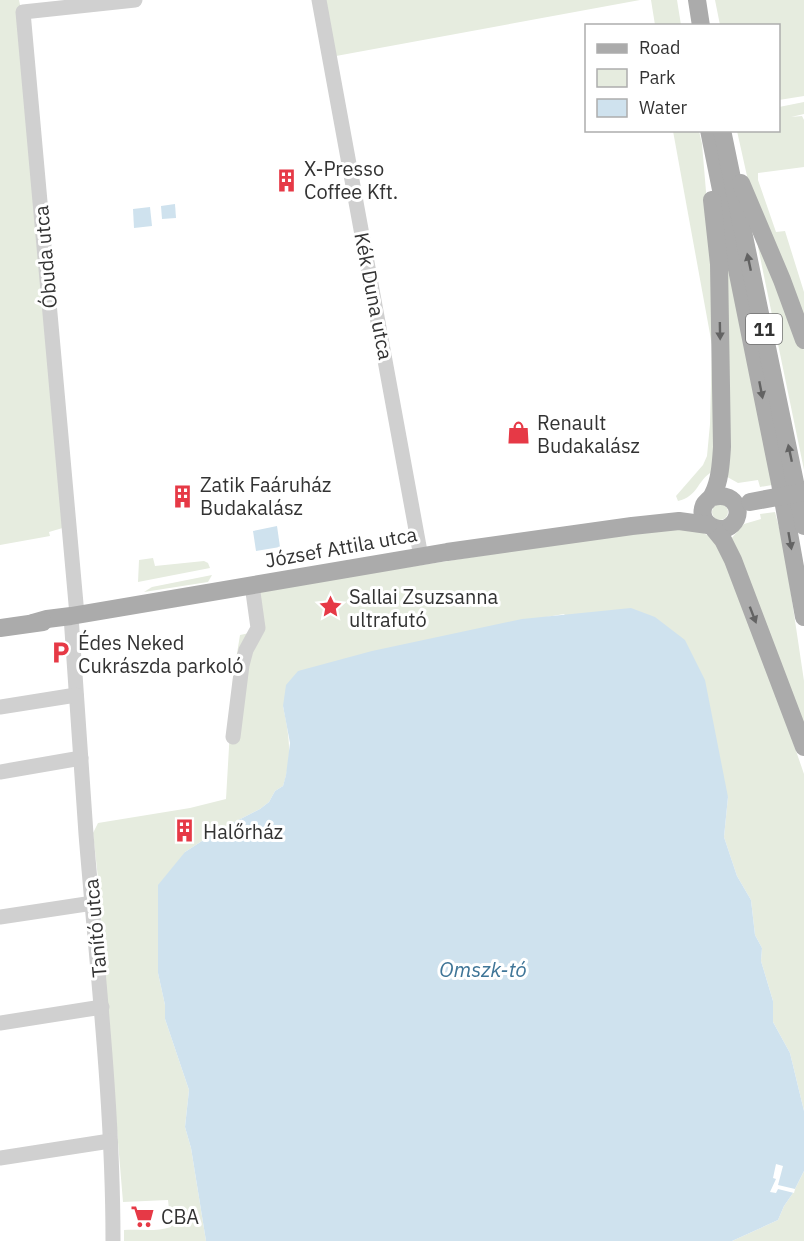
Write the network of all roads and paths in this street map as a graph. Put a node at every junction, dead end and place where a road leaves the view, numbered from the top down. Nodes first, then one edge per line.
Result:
1 (135, 0) edge
2 (319, 0) edge
3 (685, 0) edge
4 (697, 0) edge
5 (690, 24) edge
6 (701, 24) edge
7 (717, 139) edge
8 (804, 340) edge
9 (804, 492) edge
10 (709, 499) junction
11 (804, 501) edge
12 (743, 508) junction
13 (632, 526) junction
14 (804, 526) edge
15 (711, 527) junction
16 (421, 557) junction
17 (252, 585) junction
18 (69, 616) junction
19 (804, 616) edge
20 (0, 628) edge
21 (76, 695) junction
22 (0, 707) edge
23 (232, 737) dead end
24 (804, 747) edge
25 (81, 758) junction
26 (0, 772) edge
27 (93, 903) junction
28 (0, 917) edge
29 (102, 1007) junction
30 (0, 1023) edge
31 (110, 1141) junction
32 (2, 1157) edge
33 (113, 1241) edge

1 - 18 street, Óbuda utca
2 - 16 street, Kék Duna utca
3 - 5 main road
4 - 6 main road
7 - 8 main road
7 -> 10 main road
14 -> 7 main road, 11
7 -> 19 main road, 11
9 - 12 main road, bridge
10 - 12 main road
10 - 13 main road, József Attila utca
10 - 15 main road
11 - 12 main road
12 - 15 main road
13 - 15 main road, József Attila utca
13 - 16 main road, József Attila utca
15 -> 24 main road
16 - 17 main road, József Attila utca
17 - 18 main road, József Attila utca
17 - 23 street
18 - 20 main road, József Attila utca
18 - 21 street, Tanító utca
21 - 22 street
21 - 25 street, Tanító utca
25 - 26 street
25 - 27 street, Tanító utca
27 - 28 street
27 - 29 street, Tanító utca
29 - 30 street
29 - 31 street, Tanító utca
31 - 32 street
31 - 33 street, Tanító utca

